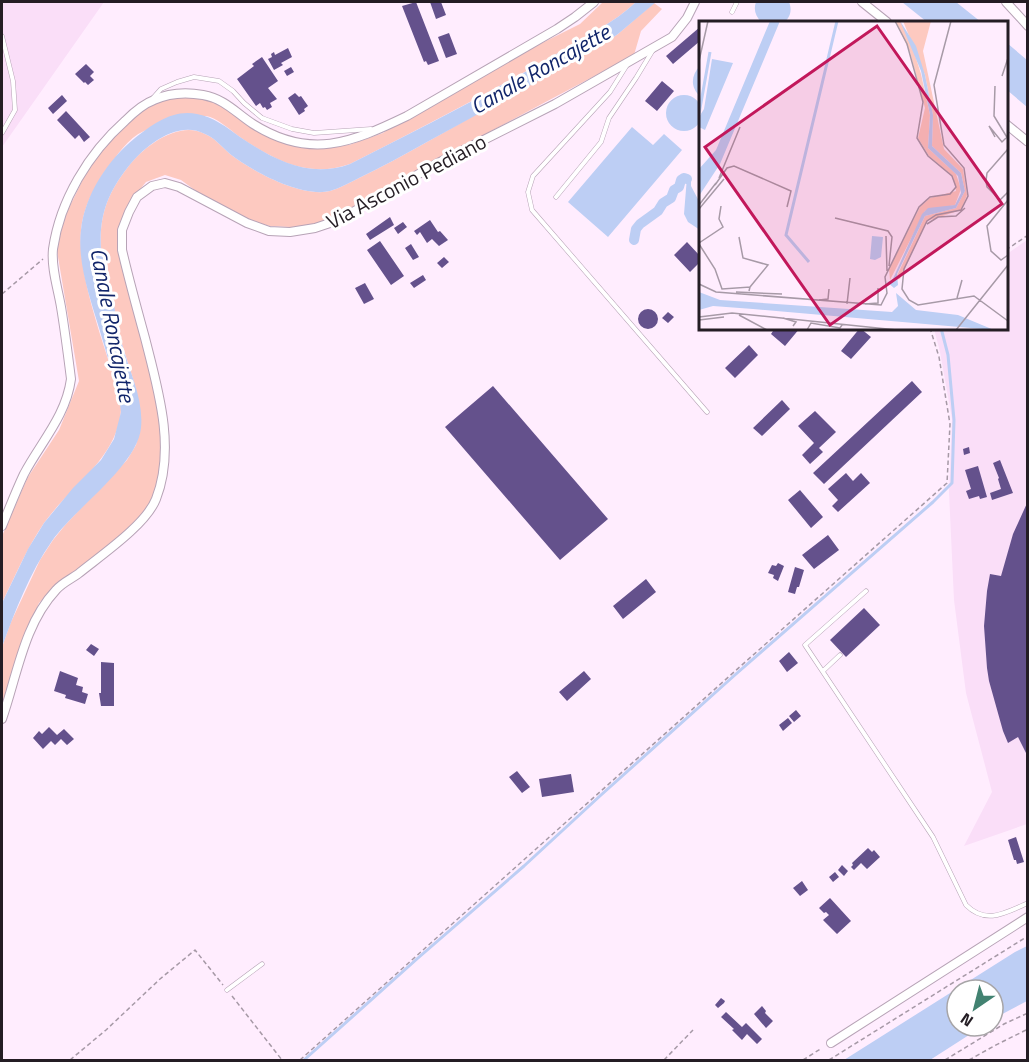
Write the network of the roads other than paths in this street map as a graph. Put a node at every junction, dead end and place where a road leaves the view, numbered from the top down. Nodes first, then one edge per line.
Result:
1 (594, 2) edge
2 (695, 2) edge
3 (737, 2) edge
4 (862, 2) edge
5 (1006, 2) edge
6 (732, 12) dead end
7 (886, 21) edge
8 (1028, 26) edge
9 (2, 36) edge
10 (655, 47) junction
11 (629, 62) junction
12 (152, 100) junction
13 (1008, 127) edge
14 (381, 128) junction
15 (2, 133) edge
16 (1028, 142) edge
17 (556, 197) dead end
18 (707, 412) dead end
19 (2, 525) edge
20 (866, 591) dead end
21 (840, 655) dead end
22 (823, 671) junction
23 (2, 719) edge
24 (1028, 903) edge
25 (1028, 917) edge
26 (262, 964) dead end
27 (227, 990) road end
28 (831, 1043) road end

1 - 14 street
2 - 10 street, Via Asconio Pediano
3 - 6 lane
4 - 7 street
5 - 8 street
9 - 15 lane
10 - 11 street, Via Asconio Pediano
10 - 17 lane
11 - 18 lane
11 - 23 street, Via Asconio Pediano
12 - 14 street
12 - 14 lane
12 - 19 street
13 - 16 street
20 - 22 lane
21 - 22 lane
22 - 24 lane
25 - 28 street
26 - 27 lane

